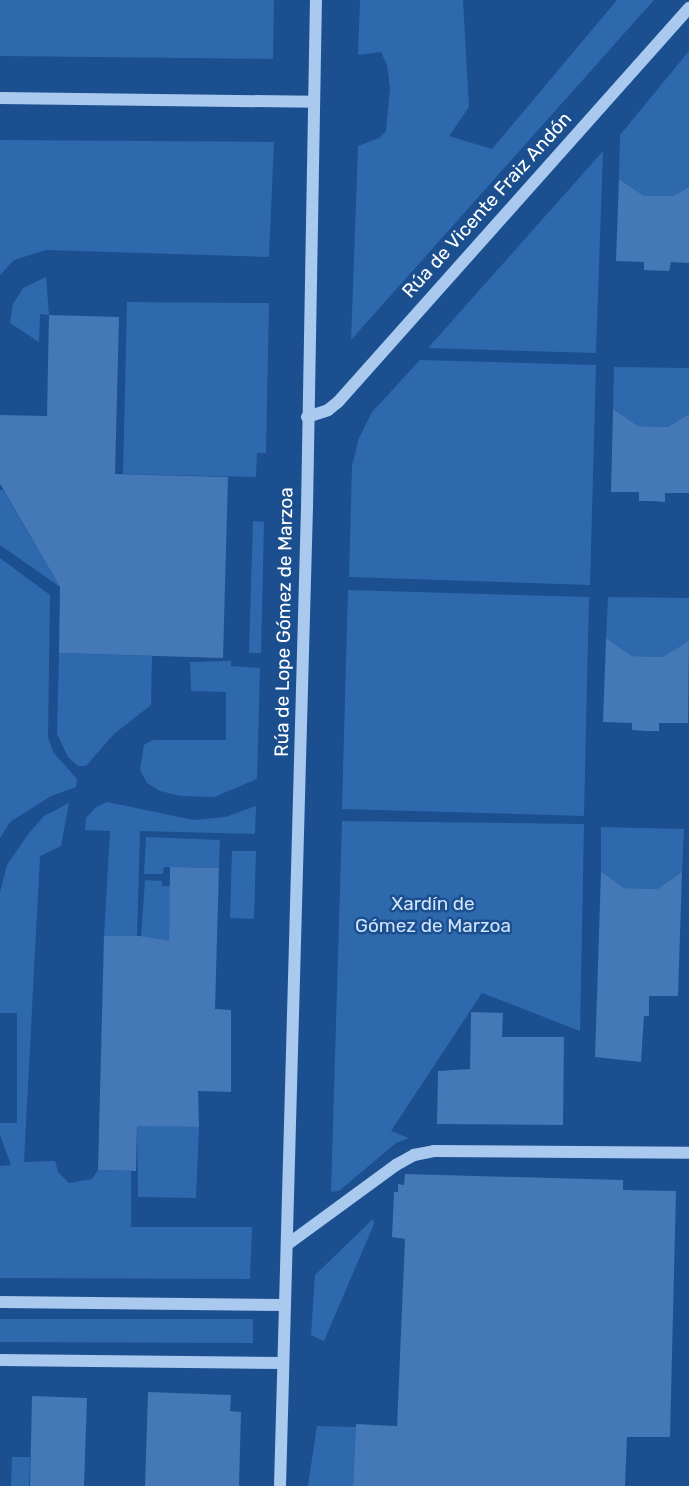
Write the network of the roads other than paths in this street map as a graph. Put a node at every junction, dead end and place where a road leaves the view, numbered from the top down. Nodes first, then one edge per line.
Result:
1 (316, 0) edge
2 (689, 8) edge
3 (0, 98) edge
4 (314, 102) junction
5 (307, 417) junction
6 (689, 1153) edge
7 (288, 1244) junction
8 (0, 1302) edge
9 (285, 1305) junction
10 (0, 1360) edge
11 (283, 1363) junction
12 (280, 1486) edge

1 - 4 street, Rúa de Lope Gómez de Marzoa
2 - 5 street, Rúa de Vicente Fraiz Andón
3 - 4 street
4 - 5 street, Rúa de Lope Gómez de Marzoa
5 - 7 street, Rúa de Lope Gómez de Marzoa
6 - 7 street
7 - 9 street, Rúa de Lope Gómez de Marzoa
8 - 9 street
9 - 11 street, Rúa de Lope Gómez de Marzoa
10 - 11 street
11 - 12 street, Rúa de Lope Gómez de Marzoa

